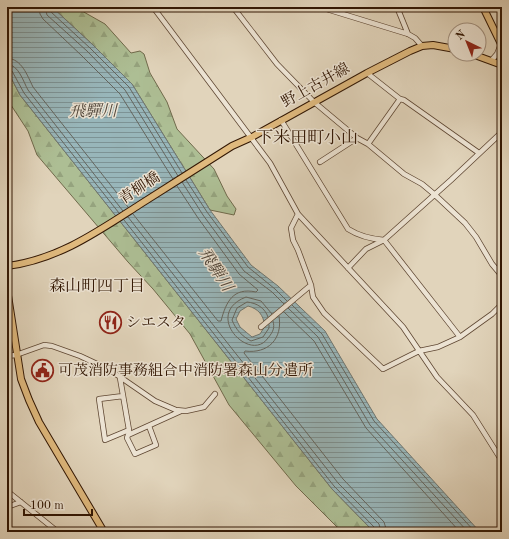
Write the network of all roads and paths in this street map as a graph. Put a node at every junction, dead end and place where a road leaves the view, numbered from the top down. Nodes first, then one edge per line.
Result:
1 (153, 7) edge
2 (233, 7) edge
3 (320, 7) edge
4 (397, 7) edge
5 (483, 7) edge
6 (408, 34) junction
7 (501, 45) edge
8 (422, 46) junction
9 (447, 47) edge
10 (487, 59) edge
11 (490, 60) junction
12 (502, 65) edge
13 (367, 73) junction
14 (400, 99) junction
15 (314, 102) junction
16 (281, 120) junction
17 (502, 132) edge
18 (252, 137) junction
19 (357, 138) junction
20 (368, 144) junction
21 (478, 153) junction
22 (320, 162) dead end
23 (196, 169) joint
24 (434, 194) junction
25 (298, 214) junction
26 (384, 240) junction
27 (7, 266) edge
28 (348, 268) junction
29 (502, 276) edge
30 (311, 285) junction
31 (7, 289) edge
32 (502, 304) edge
33 (261, 327) dead end
34 (460, 337) junction
35 (419, 351) junction
36 (16, 355) junction
37 (7, 356) edge
38 (120, 378) junction
39 (216, 394) dead end
40 (123, 396) junction
41 (181, 411) junction
42 (149, 426) junction
43 (502, 460) edge
44 (7, 490) edge
45 (21, 502) junction
46 (7, 507) edge
47 (58, 532) edge
48 (104, 532) edge

1 - 18 street
2 - 15 street
3 - 6 street
4 - 6 street
5 - 7 main road
6 - 8 street
7 - 11 street
8 - 9 main road, 野上古井線
8 - 13 main road, 野上古井線
10 - 11 main road
11 - 12 main road
13 - 14 street
13 - 15 main road, 野上古井線
14 - 20 street
14 - 21 street
15 - 16 main road, 野上古井線
15 - 19 street
16 - 18 main road, 野上古井線
16 - 26 street
17 - 21 street
18 - 23 main road, 野上古井線
18 - 25 street
19 - 20 street
19 - 22 street
20 - 24 street
21 - 24 street
23 - 27 main road, 青柳橋
24 - 26 street
24 - 29 street
25 - 28 street
25 - 30 street
26 - 28 street
26 - 34 street
28 - 35 street
30 - 33 street
30 - 35 street
31 - 36 main road
32 - 34 street
34 - 35 street
35 - 43 street
36 - 37 street
36 - 38 street
36 - 48 main road
38 - 40 street
38 - 41 street
39 - 41 street
40 - 40 street
41 - 42 street
42 - 42 street
44 - 45 street
45 - 46 street
45 - 47 street

